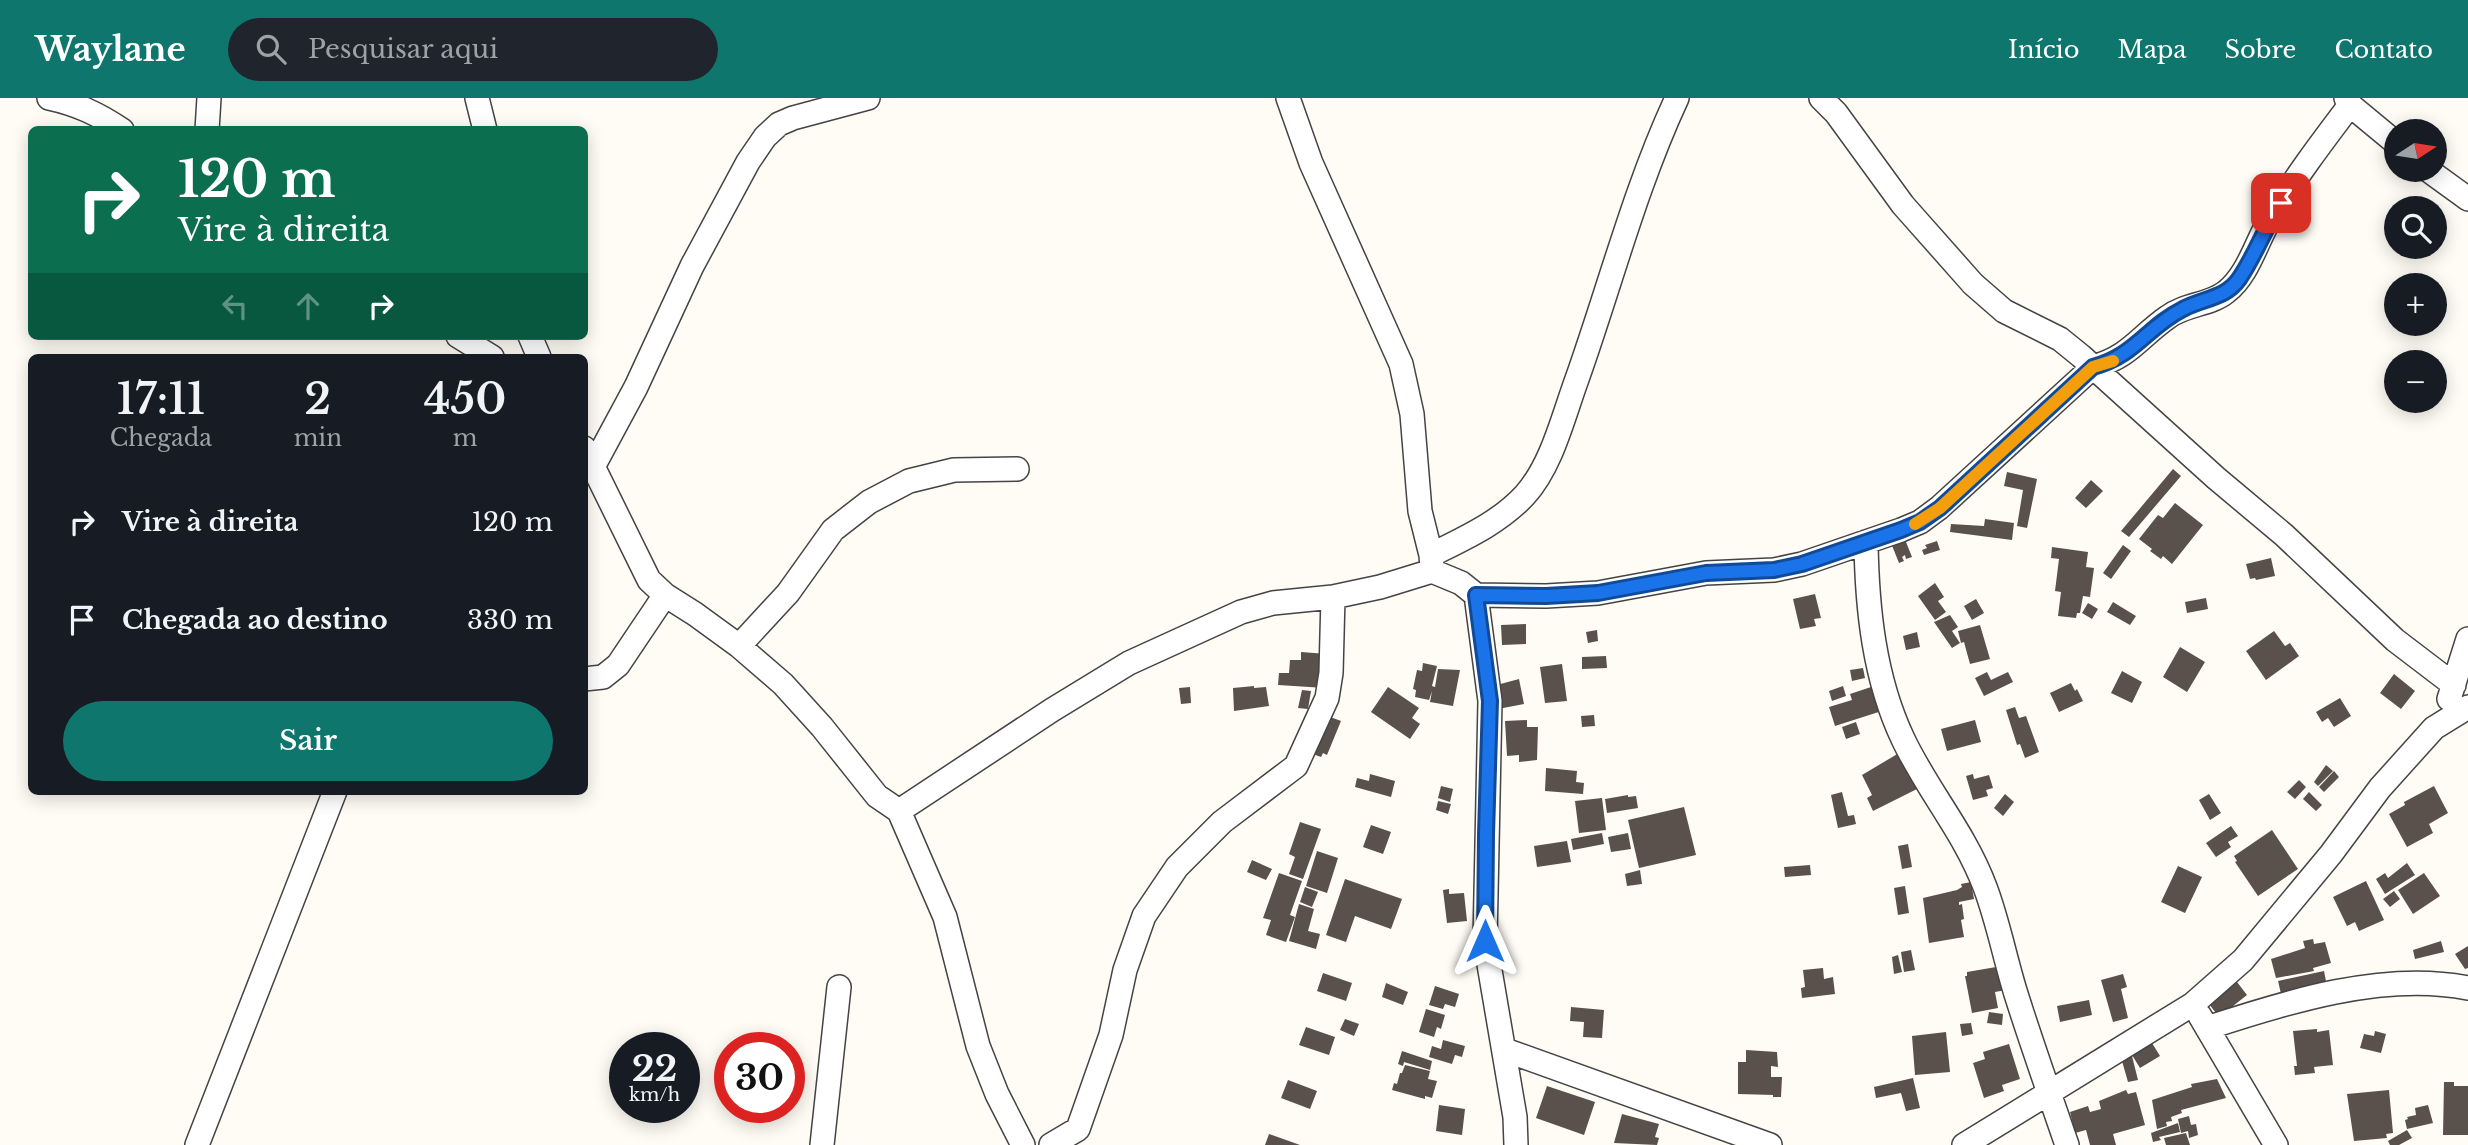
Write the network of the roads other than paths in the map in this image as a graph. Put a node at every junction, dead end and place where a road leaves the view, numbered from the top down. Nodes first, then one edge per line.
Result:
1 (50, 98) edge
2 (209, 98) edge
3 (477, 98) edge
4 (868, 98) edge
5 (1288, 98) edge
6 (1677, 98) edge
7 (1821, 98) edge
8 (2348, 102) edge
9 (116, 126) edge
10 (207, 126) edge
11 (484, 126) edge
12 (2384, 133) edge
13 (2445, 182) edge
14 (2468, 199) edge
15 (464, 340) edge
16 (487, 354) edge
17 (2093, 367) junction
18 (589, 457) edge
19 (1017, 469) dead end
20 (1866, 542) junction
21 (1431, 563) junction
22 (665, 595) junction
23 (1476, 595) junction
24 (1333, 597) junction
25 (2468, 639) edge
26 (739, 646) junction
27 (588, 679) edge
28 (2455, 685) junction
29 (2468, 707) edge
30 (2434, 728) junction
31 (333, 795) edge
32 (899, 811) junction
33 (839, 987) dead end
34 (2468, 988) edge
35 (2193, 1004) junction
36 (2207, 1028) junction
37 (1505, 1050) junction
38 (2049, 1092) junction
39 (197, 1145) edge
40 (822, 1145) edge
41 (1023, 1145) edge
42 (1051, 1145) edge
43 (1516, 1145) edge
44 (1770, 1145) edge
45 (1964, 1145) edge
46 (2067, 1145) edge
47 (2276, 1145) edge

1 - 9 street
2 - 10 street
3 - 11 street
4 - 18 street
5 - 21 street
6 - 21 street
7 - 17 street
8 - 12 street
8 - 17 street
13 - 14 street
15 - 16 street
17 - 20 street
17 - 28 street
18 - 22 street
19 - 26 street
20 - 23 street
20 - 38 street
21 - 23 street
21 - 24 street
22 - 26 street
22 - 27 street
23 - 37 street
24 - 32 street
24 - 42 street
25 - 28 street
26 - 32 street
28 - 30 street
29 - 30 street
30 - 35 street
31 - 39 street
32 - 41 street
33 - 40 street
34 - 36 street
35 - 36 street
35 - 38 street
36 - 47 street
37 - 43 street
37 - 44 street
38 - 45 street
38 - 46 street

